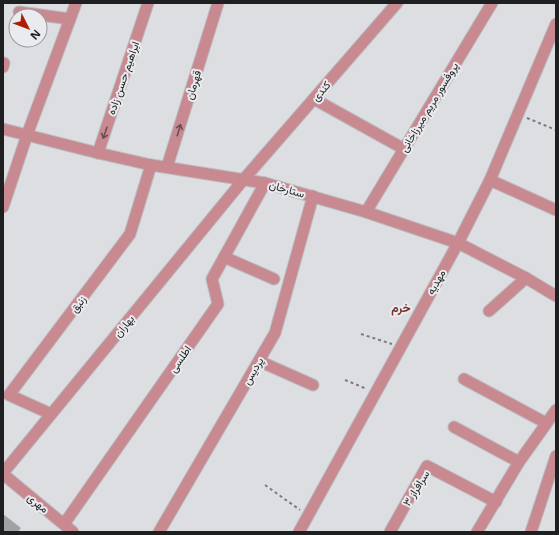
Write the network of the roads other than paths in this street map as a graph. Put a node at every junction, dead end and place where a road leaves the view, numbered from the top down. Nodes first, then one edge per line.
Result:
1 (76, 3) edge
2 (148, 3) edge
3 (218, 3) edge
4 (397, 3) edge
5 (492, 3) edge
6 (48, 16) edge
7 (70, 19) junction
8 (555, 31) edge
9 (314, 99) junction
10 (3, 128) edge
11 (27, 135) junction
12 (404, 149) junction
13 (98, 153) junction
14 (151, 165) junction
15 (168, 167) junction
16 (244, 179) junction
17 (490, 180) junction
18 (265, 183) junction
19 (313, 196) junction
20 (3, 207) edge
21 (556, 210) edge
22 (366, 212) junction
23 (458, 243) junction
24 (224, 257) junction
25 (526, 278) junction
26 (274, 279) dead end
27 (556, 296) edge
28 (488, 311) dead end
29 (259, 361) junction
30 (464, 379) dead end
31 (313, 385) dead end
32 (556, 410) edge
33 (51, 414) junction
34 (546, 423) junction
35 (454, 427) dead end
36 (556, 456) edge
37 (519, 462) junction
38 (3, 474) edge
39 (496, 502) junction
40 (64, 524) junction
41 (73, 532) edge
42 (159, 532) edge
43 (298, 532) edge
44 (390, 532) edge
45 (477, 532) edge
46 (530, 532) edge

1 - 7 street
2 -> 13 street, ابراهیم حسن زاده
15 -> 3 street, قهرمان
4 - 9 street, کندی
5 - 12 street, پروفسور مریم میرزاخانی
6 - 7 street
7 - 11 street
8 - 17 street, مهدیه
9 - 12 street
9 - 16 street, کندی
10 - 11 street, ستارخان
11 - 13 street, ستارخان
11 - 20 street
12 - 22 street, پروفسور مریم میرزاخانی
13 - 14 street, ستارخان
14 - 15 street, ستارخان
14 - 33 street, زنبق
15 - 16 street, ستارخان
16 - 18 street, ستارخان
16 - 33 street, بهاران
17 - 21 street
17 - 23 street, مهدیه
18 - 19 street, ستارخان
18 - 24 street, اطلسی
19 - 22 street, ستارخان
19 - 29 street, پردیس
22 - 23 street, ستارخان
23 - 25 street, ستارخان
23 - 43 street, مهدیه
24 - 26 street
24 - 40 street, اطلسی
25 - 27 street, ستارخان
25 - 28 street
29 - 31 street
29 - 42 street, پردیس
30 - 34 street
32 - 34 street
33 - 38 street, بهاران
34 - 37 street
35 - 37 street
36 - 46 street
37 - 39 street
38 - 40 street, مهری
39 - 44 street, سرافراز ۳
39 - 45 street
40 - 41 street, مهری

